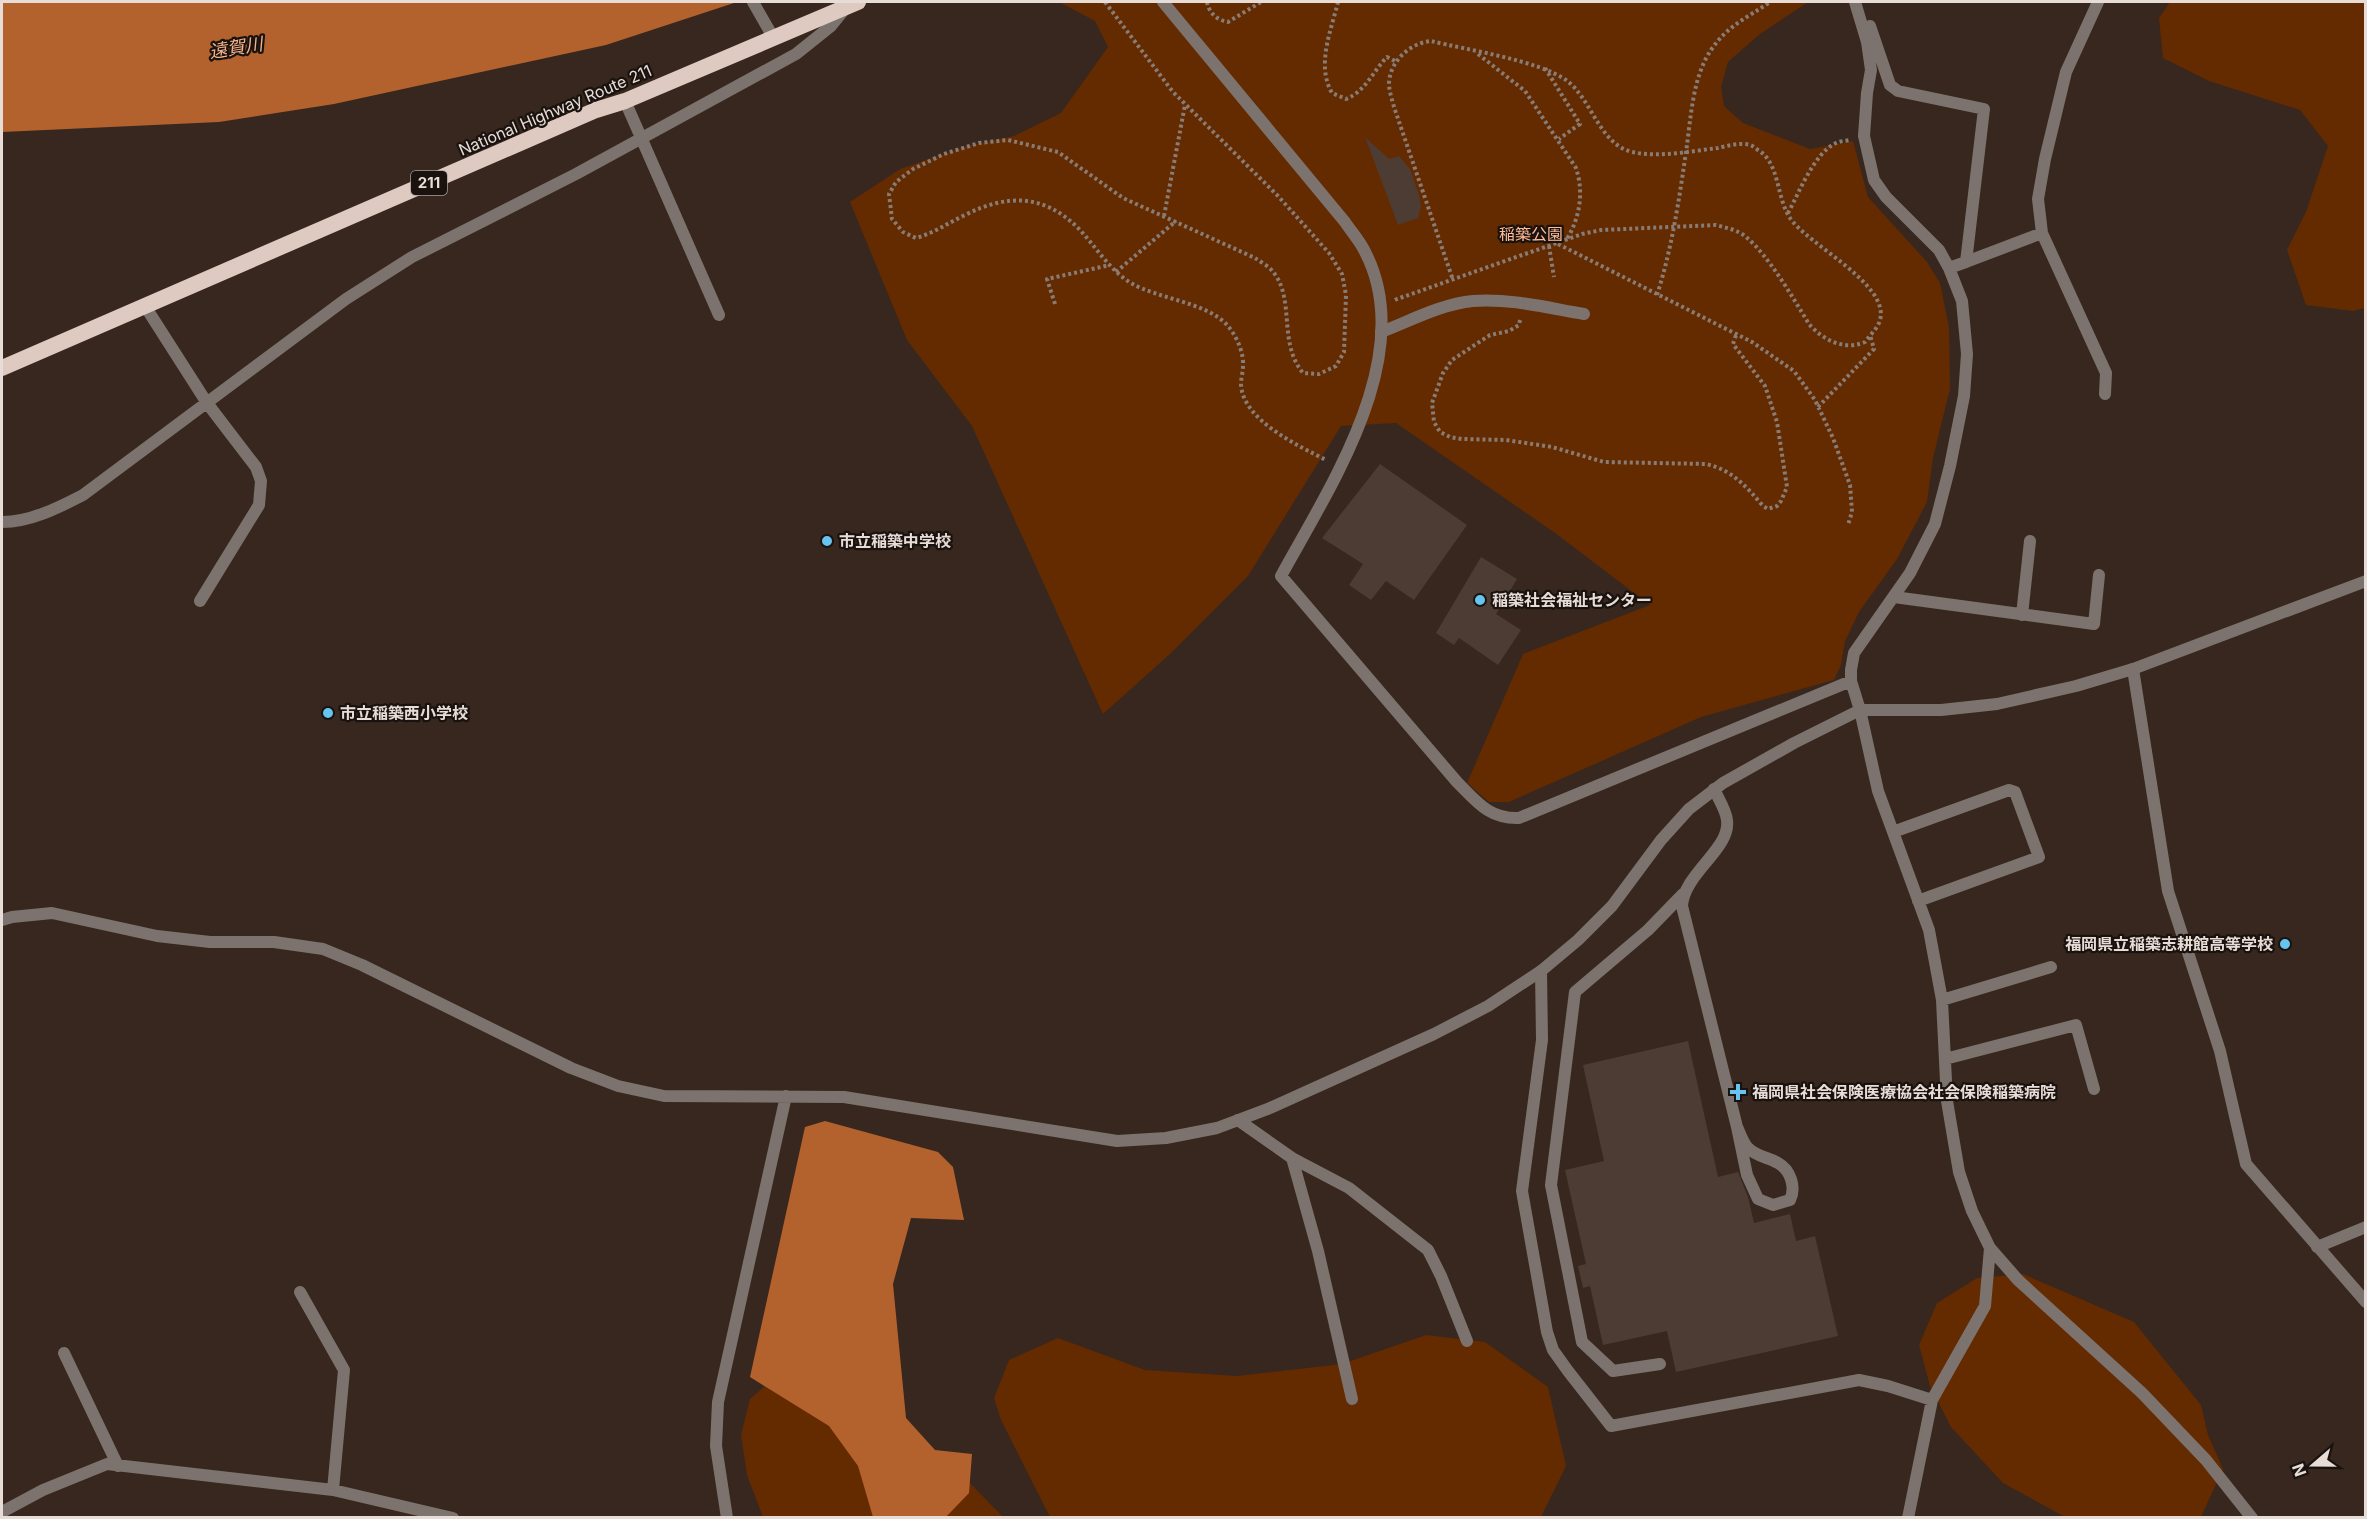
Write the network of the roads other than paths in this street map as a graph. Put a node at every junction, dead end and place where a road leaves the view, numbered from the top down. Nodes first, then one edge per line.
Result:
1 (753, 2) edge
2 (1163, 2) edge
3 (1855, 2) edge
4 (2098, 2) edge
5 (853, 3) edge
6 (773, 37) junction
7 (625, 100) junction
8 (2042, 233) junction
9 (1966, 262) junction
10 (1949, 268) junction
11 (145, 306) junction
12 (1584, 314) dead end
13 (719, 315) dead end
14 (1381, 332) junction
15 (2, 368) edge
16 (2104, 394) dead end
17 (207, 403) junction
18 (2, 522) edge
19 (2030, 541) dead end
20 (2099, 575) dead end
21 (2366, 580) edge
22 (1894, 597) junction
23 (200, 601) dead end
24 (2022, 615) junction
25 (2133, 669) junction
26 (1851, 681) junction
27 (1860, 710) junction
28 (1714, 789) junction
29 (1893, 832) junction
30 (1683, 894) junction
31 (1918, 901) junction
32 (2, 920) edge
33 (2051, 967) dead end
34 (1541, 971) junction
35 (1942, 1000) junction
36 (1945, 1059) junction
37 (2094, 1089) dead end
38 (786, 1096) junction
39 (1238, 1120) junction
40 (1737, 1127) junction
41 (1292, 1158) junction
42 (2366, 1227) edge
43 (2317, 1247) junction
44 (1990, 1248) junction
45 (300, 1292) dead end
46 (2366, 1302) edge
47 (1467, 1341) dead end
48 (64, 1353) dead end
49 (1660, 1364) dead end
50 (1352, 1399) dead end
51 (1932, 1400) junction
52 (118, 1466) junction
53 (333, 1490) junction
54 (2, 1512) edge
55 (453, 1518) edge
56 (727, 1518) edge
57 (1908, 1518) edge
58 (2252, 1518) edge

1 - 6 street
2 - 14 street
3 - 9 street
3 - 10 street
4 - 8 street
5 - 6 highway, National Highway Route 211 / 211
5 - 17 street
6 - 7 highway, National Highway Route 211 / 211
7 - 11 highway, National Highway Route 211 / 211
7 - 13 street
8 - 9 street
8 - 16 street
9 - 10 street
10 - 22 street
11 - 15 highway, National Highway Route 211 / 211
11 - 17 street
12 - 14 street
14 - 26 street
17 - 18 street
17 - 23 street
19 - 24 street
20 - 24 street
21 - 25 street
22 - 24 street
22 - 26 street
25 - 27 street
25 - 43 street
26 - 27 street
27 - 28 street
27 - 29 street
28 - 30 street
28 - 34 street
29 - 31 street
29 - 31 street
30 - 40 street
30 - 49 street
31 - 35 street
32 - 38 street
33 - 35 street
34 - 39 street
34 - 51 street
35 - 36 street
36 - 37 street
36 - 44 street
38 - 39 street
38 - 56 street
39 - 41 street
40 - 40 street
41 - 47 street
41 - 50 street
42 - 43 street
43 - 46 street
44 - 51 street
44 - 58 street
45 - 53 street
48 - 52 street
51 - 57 street
52 - 53 street
52 - 54 street
53 - 55 street

